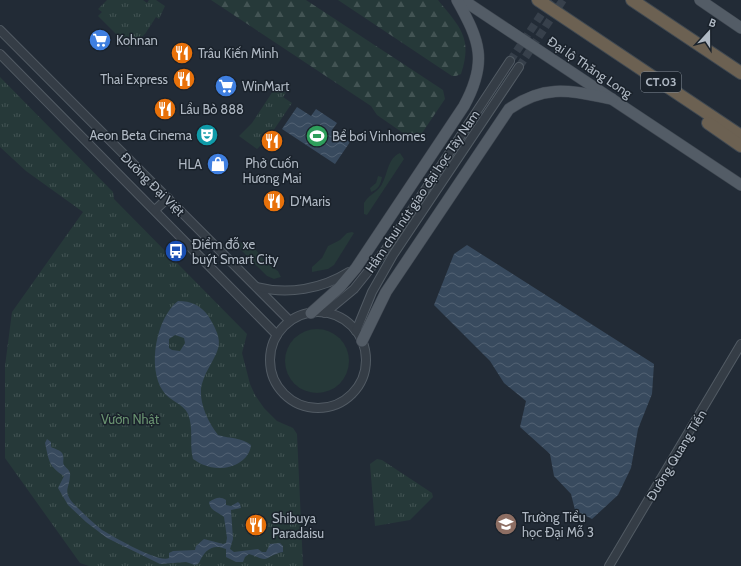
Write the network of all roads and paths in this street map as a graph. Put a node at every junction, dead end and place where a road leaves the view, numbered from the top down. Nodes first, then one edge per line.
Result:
1 (457, 0) edge
2 (463, 0) edge
3 (538, 0) edge
4 (633, 0) edge
5 (700, 0) edge
6 (580, 28) junction
7 (741, 28) edge
8 (0, 30) edge
9 (0, 54) edge
10 (510, 61) tunnel mouth
11 (741, 64) edge
12 (519, 67) tunnel mouth
13 (741, 73) edge
14 (612, 99) junction
15 (741, 136) edge
16 (741, 146) edge
17 (741, 185) edge
18 (168, 198) junction
19 (155, 210) junction
20 (356, 268) junction
21 (256, 287) junction
22 (310, 313) junction
23 (325, 313) junction
24 (290, 321) junction
25 (277, 335) junction
26 (359, 336) junction
27 (741, 344) edge
28 (609, 566) edge

1 - 20 main road
2 - 14 main road, Đại lộ Thăng Long
3 - 6 highway, CT.03
4 - 11 highway
4 - 13 highway
5 - 7 main road
6 - 15 highway, CT.03
6 - 16 highway
8 - 18 street, Đường Đại Việt
9 - 19 street, Đường Đại Việt
10 - 23 street, Hầm chui nút giao đại học Tây Nam
12 - 26 street, Hầm chui nút giao đại học Tây Nam
14 - 17 main road, Đại lộ Thăng Long
14 - 26 main road
18 - 19 street
18 - 21 street, Đường Đại Việt
19 - 25 street, Đường Đại Việt
20 - 21 street
20 - 22 main road
21 - 24 street, Đường Đại Việt
22 - 23 street
22 - 24 street
23 - 26 street
24 - 25 street
25 - 26 street
27 - 28 street, Đường Quang Tiến

